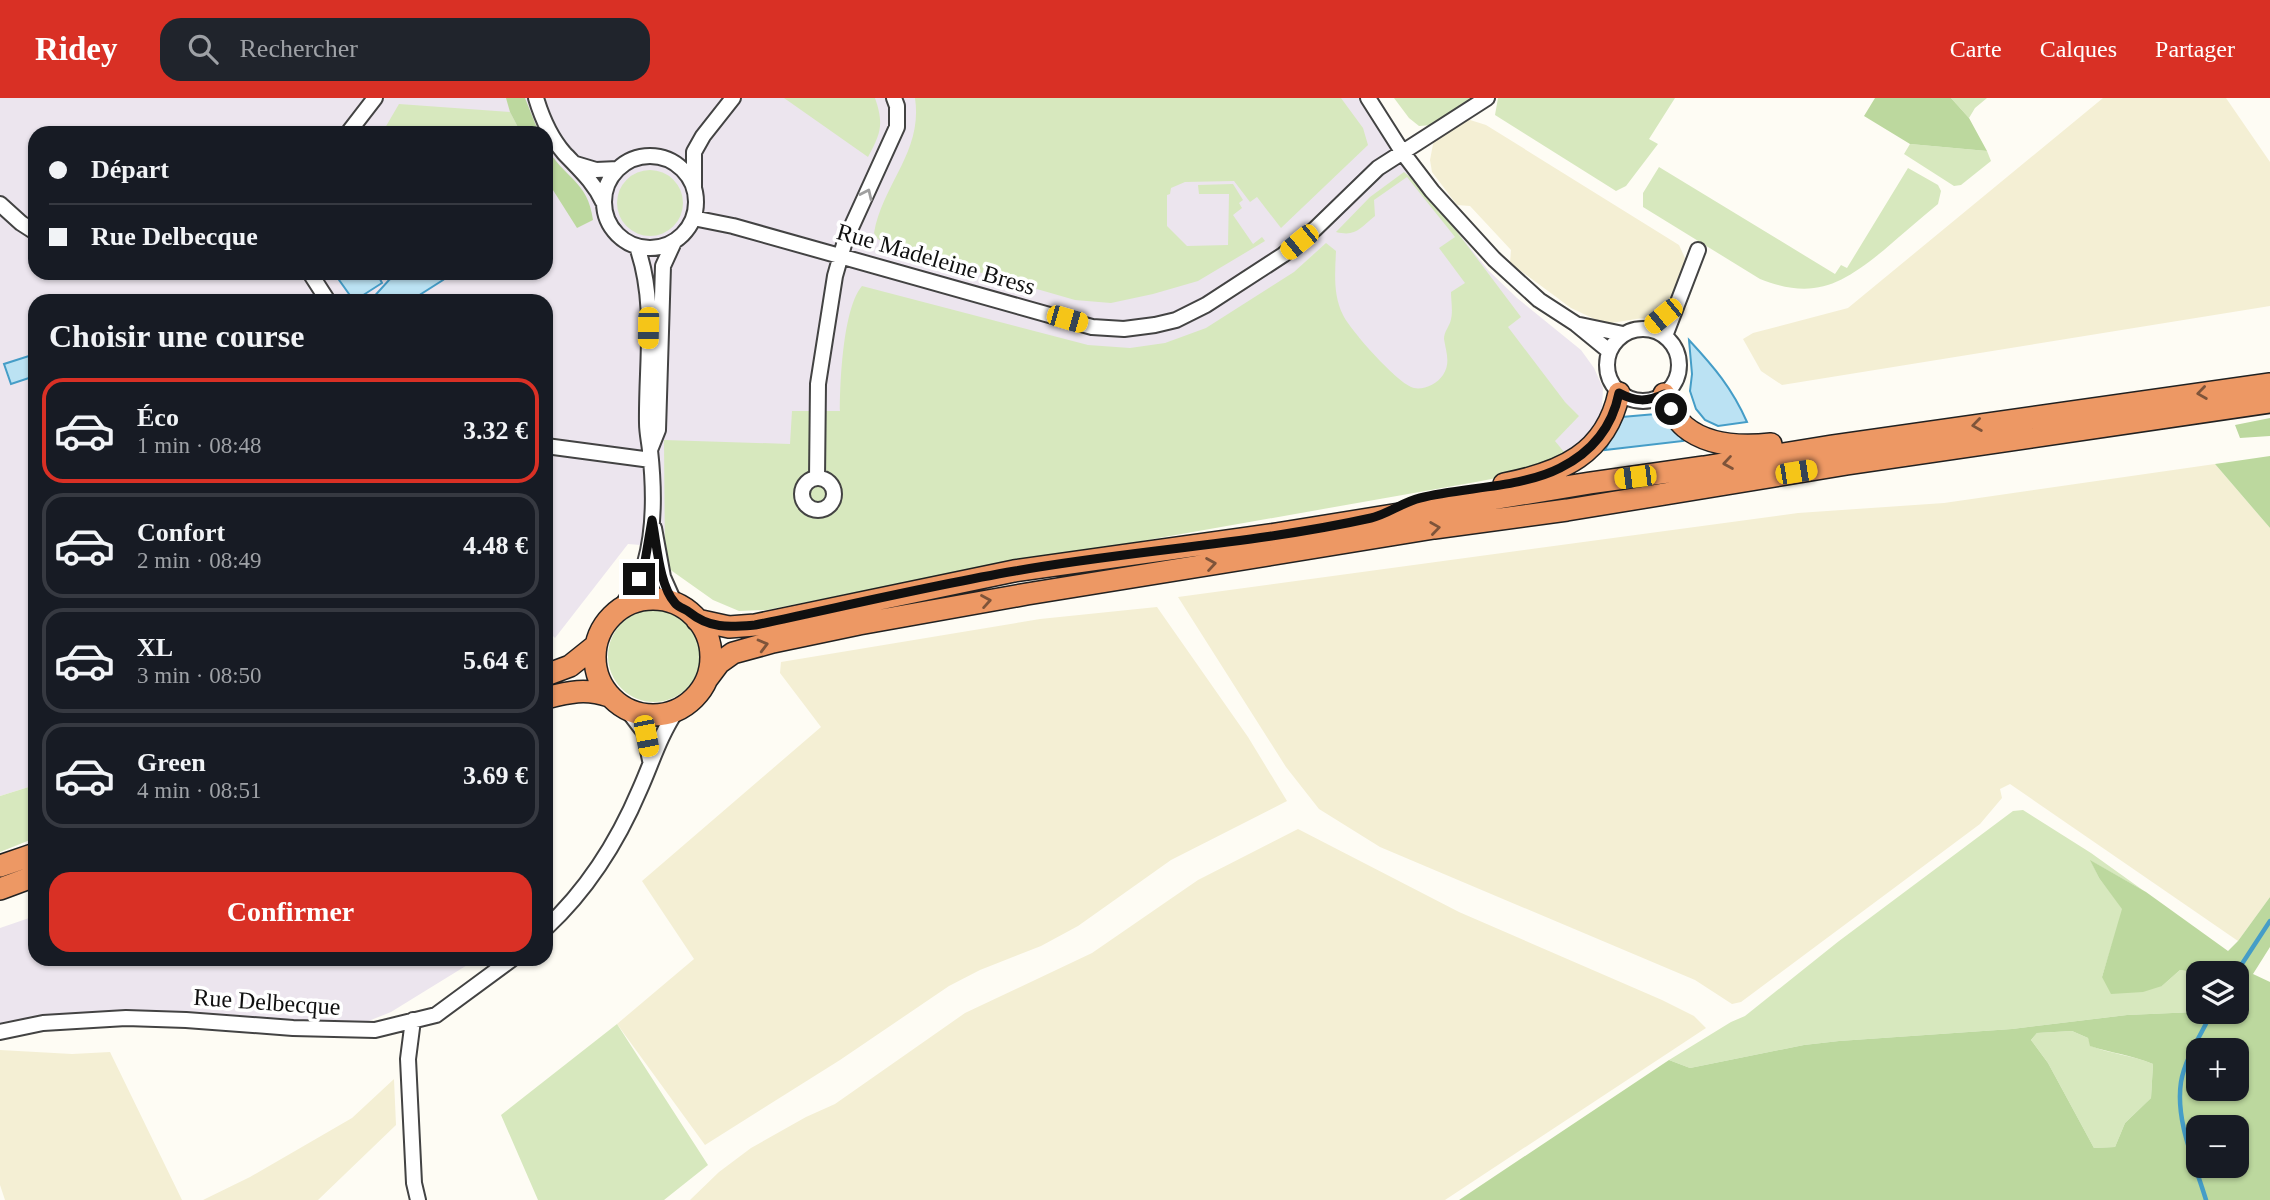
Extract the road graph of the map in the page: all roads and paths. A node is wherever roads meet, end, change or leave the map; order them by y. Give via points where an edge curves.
1 (375, 98) edge
2 (536, 98) edge
3 (733, 98) edge
4 (894, 98) edge
5 (1368, 98) edge
6 (1487, 98) edge
7 (353, 126) edge
8 (547, 126) edge
9 (553, 137) edge
10 (694, 152) junction
11 (1404, 153) junction
12 (663, 159) junction
13 (576, 164) junction
14 (618, 169) junction
15 (694, 189) junction
16 (603, 202) junction
17 (0, 204) edge
18 (693, 218) junction
19 (28, 228) edge
20 (674, 242) junction
21 (638, 247) junction
22 (1698, 250) dead end
23 (839, 256) junction
24 (1675, 307) junction
25 (1577, 324) junction
26 (1648, 329) junction
27 (1623, 334) junction
28 (1665, 336) junction
29 (1609, 351) junction
30 (2270, 384) edge
31 (1619, 393) junction
32 (1664, 394) junction
33 (2270, 402) edge
34 (1874, 440) junction
35 (553, 447) edge
36 (650, 455) junction
37 (817, 478) dead end
38 (1374, 517) junction
39 (652, 520) junction
40 (675, 604) junction
41 (619, 610) junction
42 (697, 620) junction
43 (595, 646) junction
44 (553, 672) edge
45 (707, 679) junction
46 (553, 696) edge
47 (608, 696) junction
48 (677, 710) junction
49 (628, 711) junction
50 (650, 761) junction
51 (28, 856) edge
52 (0, 866) edge
53 (28, 879) edge
54 (0, 889) edge
55 (553, 921) edge
56 (502, 966) edge
57 (412, 1020) junction
58 (0, 1032) edge
59 (418, 1200) edge

1 - 7 street
2 - 8 street
3 - 10 street
23 -> 4 street via 897,127
5 - 11 street
6 - 11 street, Rue Madeleine Bress
9 - 13 street
10 - 12 street
10 - 15 street
11 - 23 street, Rue Madeleine Bress via 1378,168 1283,255 1206,305 1155,325 1092,327
11 - 25 street via 1494,259 1539,300
12 - 14 street via 639,158
12 - 15 street via 685,173
13 - 14 street via 596,170
13 - 16 street
14 - 16 street
15 - 18 street
16 - 21 street via 613,230
17 - 19 street
18 - 20 street
18 - 23 street, Rue Madeleine Bress
20 - 21 street
20 - 36 street via 663,265 658,430
21 - 36 street via 649,303
22 - 24 street
23 - 37 street via 818,384
24 - 26 street
24 - 28 street
25 - 27 street
25 - 29 street
26 - 27 street
26 - 28 street
27 - 29 street
28 - 32 street via 1673,344 1679,365
29 - 31 street via 1607,373
30 -> 34 highway
31 - 32 street via 1642,401
31 - 38 highway via 1615,411 1599,439 1579,458 1556,470 1419,498
32 - 34 highway via 1684,427 1707,439 1747,446 1829,438
45 -> 33 highway via 733,653 773,642 1014,596
34 -> 38 highway
35 - 36 street
36 - 39 street
38 - 42 highway via 1014,571 755,625 729,627
39 - 40 street via 663,577
39 - 41 street via 645,561
40 - 41 highway via 652,599
40 - 42 highway
41 - 43 highway via 608,620
42 - 45 highway via 710,648
43 - 44 highway via 570,666
43 - 47 highway via 598,677
45 - 48 highway via 695,698
46 - 47 highway via 578,690
47 - 49 highway
48 - 49 highway via 661,715
48 - 50 street
49 - 50 street via 644,732
50 - 55 street via 606,857
51 - 52 highway
53 - 54 highway
56 - 57 street, Rue Delbecque via 436,1015
57 - 58 street, Rue Delbecque via 375,1030 346,1030 126,1018 43,1023
57 - 59 street via 408,1059

